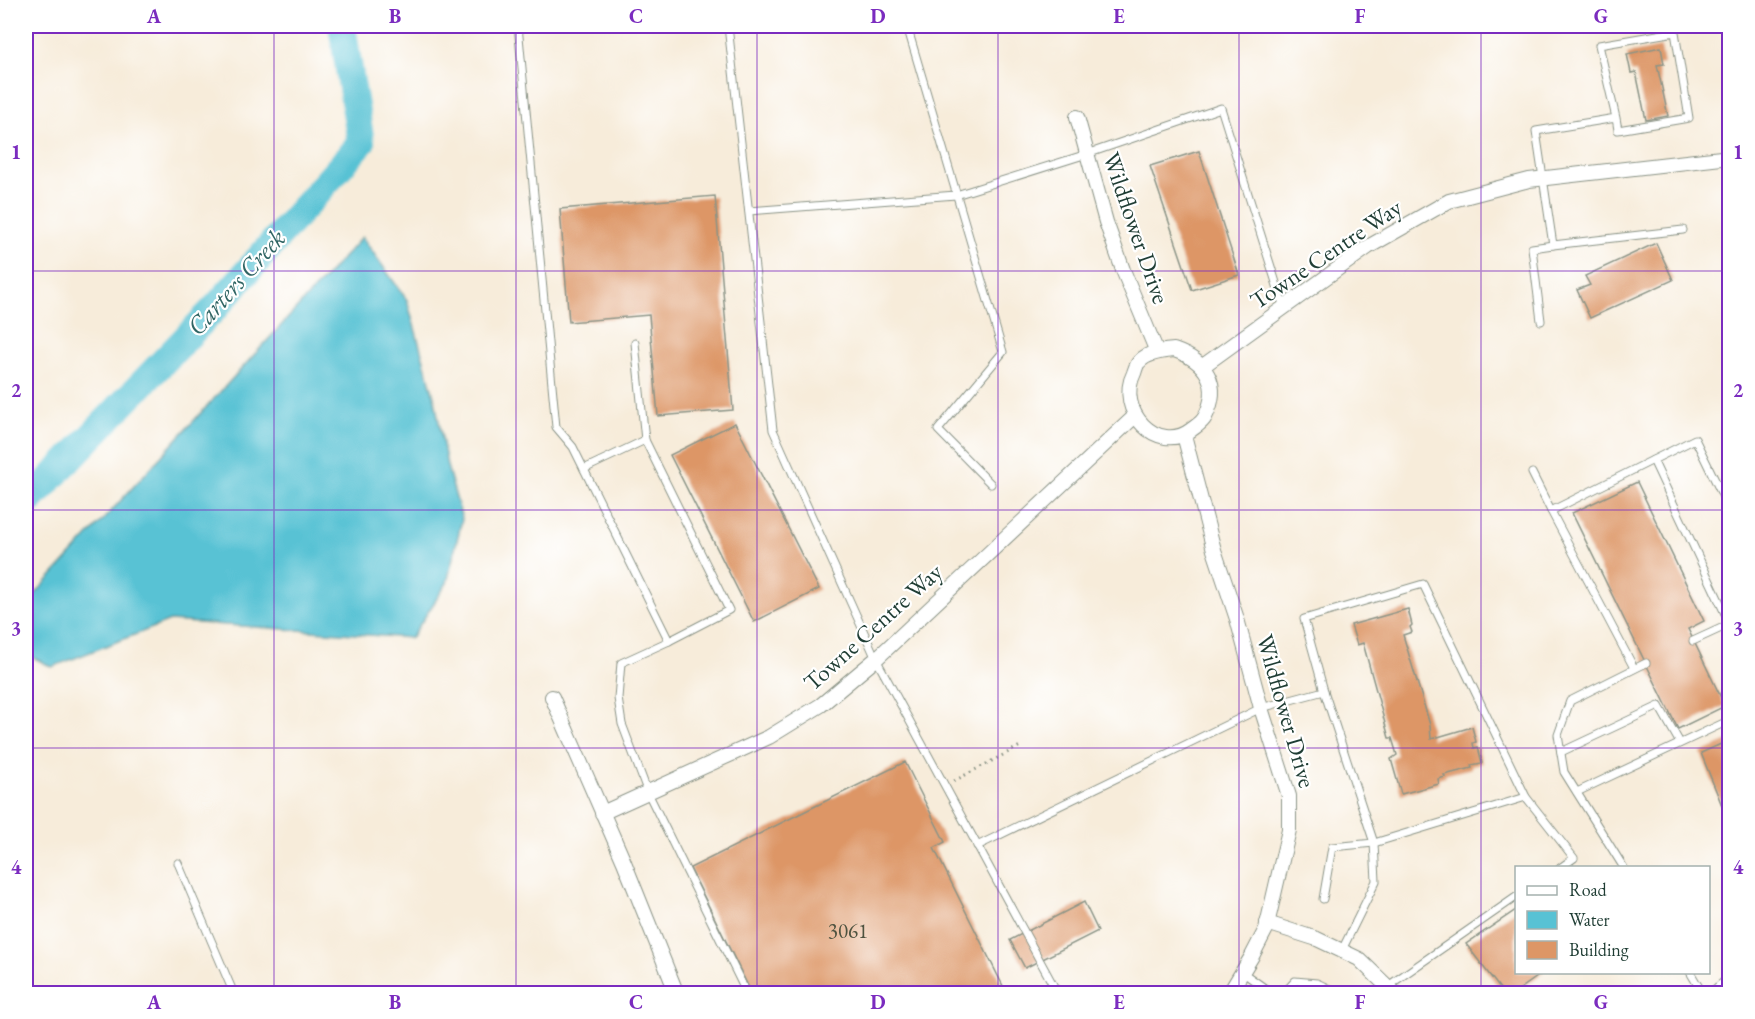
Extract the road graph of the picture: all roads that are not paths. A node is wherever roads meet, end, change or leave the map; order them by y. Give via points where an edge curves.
1 (518, 26) edge
2 (728, 26) edge
3 (907, 26) edge
4 (1077, 117) dead end
5 (1616, 118) junction
6 (1087, 154) junction
7 (1730, 158) edge
8 (1543, 179) junction
9 (956, 195) junction
10 (749, 211) junction
11 (1683, 231) dead end
12 (1553, 245) junction
13 (1284, 308) junction
14 (1541, 321) dead end
15 (635, 343) dead end
16 (1157, 352) junction
17 (1203, 366) junction
18 (1135, 416) junction
19 (1184, 435) junction
20 (645, 440) junction
21 (1653, 460) junction
22 (584, 469) junction
23 (1532, 473) dead end
24 (991, 484) dead end
25 (1551, 511) junction
26 (1730, 511) edge
27 (1730, 624) edge
28 (1694, 640) dead end
29 (669, 641) junction
30 (876, 659) junction
31 (1646, 663) dead end
32 (1634, 668) junction
33 (1324, 691) junction
34 (552, 697) dead end
35 (1261, 708) junction
36 (1730, 720) edge
37 (1680, 743) junction
38 (1561, 752) junction
39 (1577, 792) junction
40 (648, 793) junction
41 (1526, 797) junction
42 (602, 813) junction
43 (1374, 843) junction
44 (977, 846) junction
45 (178, 863) dead end
46 (1562, 866) edge
47 (1623, 866) edge
48 (1515, 898) edge
49 (1323, 899) dead end
50 (1267, 923) junction
51 (1342, 950) junction
52 (1242, 972) junction
53 (1691, 974) edge
54 (1730, 985) edge
55 (1391, 990) edge
56 (234, 993) edge
57 (677, 993) edge
58 (747, 993) edge
59 (1058, 993) edge
60 (1229, 993) edge
61 (1273, 993) edge
62 (1283, 993) edge
63 (1340, 993) edge
64 (1703, 993) edge
65 (1719, 993) edge

1 - 22 lane via 556,427 573,447
2 - 10 lane
3 - 9 lane
4 - 6 street, Wildflower Drive
5 - 5 lane via 1599,45 1675,32 1689,118 1618,130
5 - 8 lane via 1536,131
6 - 9 lane
6 - 13 lane via 1221,108
6 - 16 street, Wildflower Drive via 1106,222
7 - 8 street, Towne Centre Way
8 - 12 lane
8 - 13 street, Towne Centre Way via 1449,201 1368,247
9 - 10 lane
9 - 24 lane via 1002,352 938,429
10 - 30 lane via 773,430
11 - 12 lane
12 - 14 lane via 1532,248
13 - 17 street, Towne Centre Way
15 - 20 lane
16 - 17 street via 1174,350 1190,355
16 - 18 street via 1140,360 1131,378 1128,398
17 - 19 street via 1211,381 1209,408 1203,421
18 - 19 street via 1160,436
18 - 30 street, Towne Centre Way
19 - 35 street, Wildflower Drive
20 - 22 lane
20 - 29 lane via 729,610
21 - 25 lane
21 - 26 lane via 1695,439
21 - 27 lane
22 - 29 lane
23 - 25 lane
25 - 32 lane
27 - 28 lane
29 - 40 lane via 621,663 618,698 622,724
30 - 40 street, Towne Centre Way via 821,705 769,737
30 - 44 lane
31 - 32 lane
32 - 38 lane via 1570,701 1558,735
33 - 35 lane
33 - 41 lane via 1304,619 1423,584
33 - 43 lane
34 - 42 street
35 - 44 lane
35 - 50 street, Wildflower Drive via 1289,796 1289,830
36 - 37 lane
37 - 38 lane via 1659,706
37 - 39 lane
38 - 39 lane via 1564,772
39 - 47 lane
40 - 42 street, Towne Centre Way
40 - 58 lane
41 - 43 lane
41 - 46 lane via 1574,858
42 - 57 street
43 - 49 lane via 1332,847
43 - 51 lane via 1376,881
44 - 59 lane
45 - 56 lane
48 - 55 lane
50 - 51 street
50 - 52 street, Wildflower Drive
51 - 55 street via 1359,959
52 - 60 street, Wildflower Drive
52 - 61 lane
53 - 64 lane
54 - 65 main road
62 - 63 lane via 1295,981 1317,982

